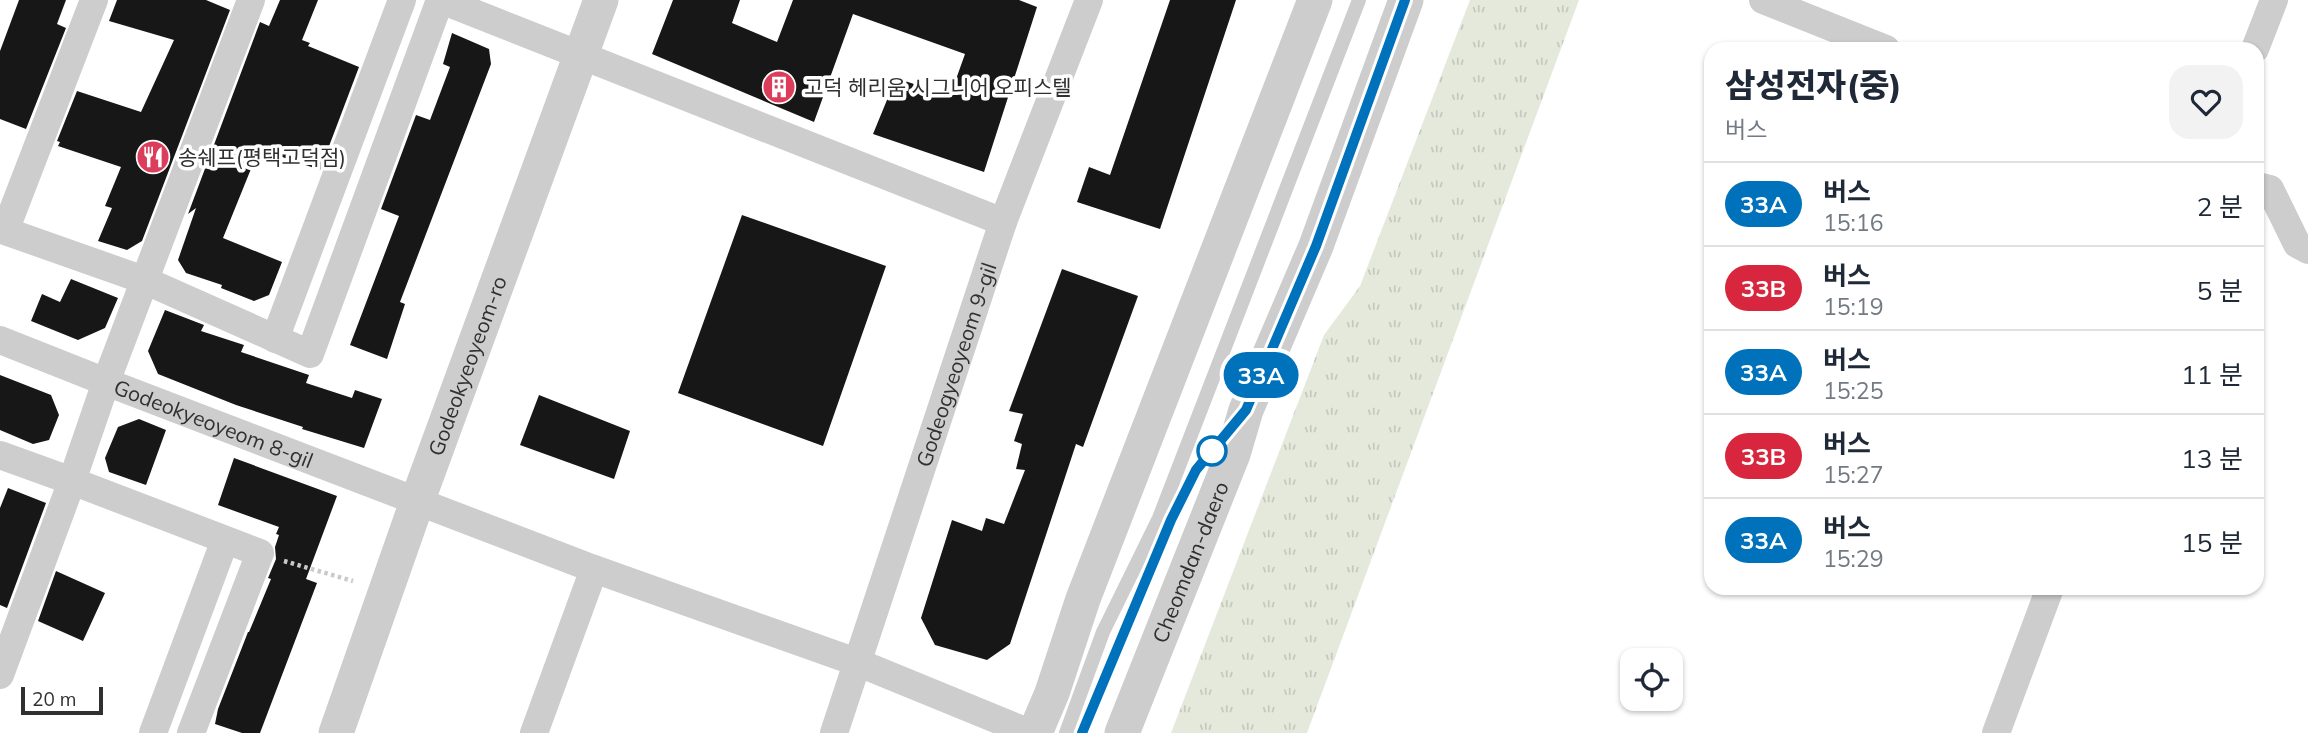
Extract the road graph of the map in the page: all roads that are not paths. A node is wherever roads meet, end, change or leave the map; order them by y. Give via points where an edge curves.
1 (94, 0) edge
2 (251, 0) edge
3 (402, 0) edge
4 (440, 0) edge
5 (601, 0) edge
6 (1089, 0) edge
7 (1315, 0) edge
8 (1359, 0) edge
9 (1406, 0) edge
10 (1763, 0) edge
11 (2274, 0) edge
12 (1868, 42) edge
13 (2258, 42) edge
14 (580, 55) junction
15 (2264, 188) edge
16 (1003, 222) junction
17 (2308, 250) edge
18 (144, 281) junction
19 (0, 340) edge
20 (275, 340) junction
21 (106, 382) junction
22 (1246, 410) junction
23 (0, 455) edge
24 (72, 481) junction
25 (417, 502) junction
26 (225, 540) junction
27 (594, 569) junction
28 (2047, 595) edge
29 (1102, 632) junction
30 (859, 663) junction
31 (0, 675) edge
32 (1052, 693) junction
33 (153, 733) edge
34 (191, 733) edge
35 (336, 733) edge
36 (534, 733) edge
37 (834, 733) edge
38 (1032, 733) edge
39 (1052, 733) edge
40 (1066, 733) edge
41 (1082, 733) edge
42 (1122, 733) edge
43 (1996, 733) edge

1 - 18 street via 5,231
2 - 18 street
3 - 20 street
4 - 14 street
4 - 20 street via 310,354
5 - 14 street, Godeokyeoyeom-ro
6 - 16 street, Godeogyeoyeom 9-gil
7 - 32 street via 1083,599
8 - 29 lane via 1159,518
9 - 22 street, Cheomdan-daero via 1316,246
10 - 12 street
11 - 13 street
14 - 16 street
14 - 25 street, Godeokyeoyeom-ro
15 - 17 street via 2270,189 2297,244
16 - 30 street, Godeogyeoyeom 9-gil
18 - 20 street
18 - 21 street
19 - 21 street
21 - 24 street, Godeokyeoyeom 8-gil
21 - 25 street, Godeokyeoyeom 8-gil
22 - 41 lane via 1196,470
22 - 42 street, Cheomdan-daero via 1233,454
23 - 24 street
24 - 26 street
24 - 31 street, Godeokyeoyeom 8-gil
25 - 27 street
25 - 35 street, Godeokyeoyeom-ro
26 - 33 street
26 - 34 street via 260,553
27 - 30 street
27 - 36 street
28 - 43 street
29 - 32 lane
29 - 40 lane
30 - 37 street, Godeogyeoyeom 9-gil
30 - 38 street
32 - 38 street
32 - 39 lane

